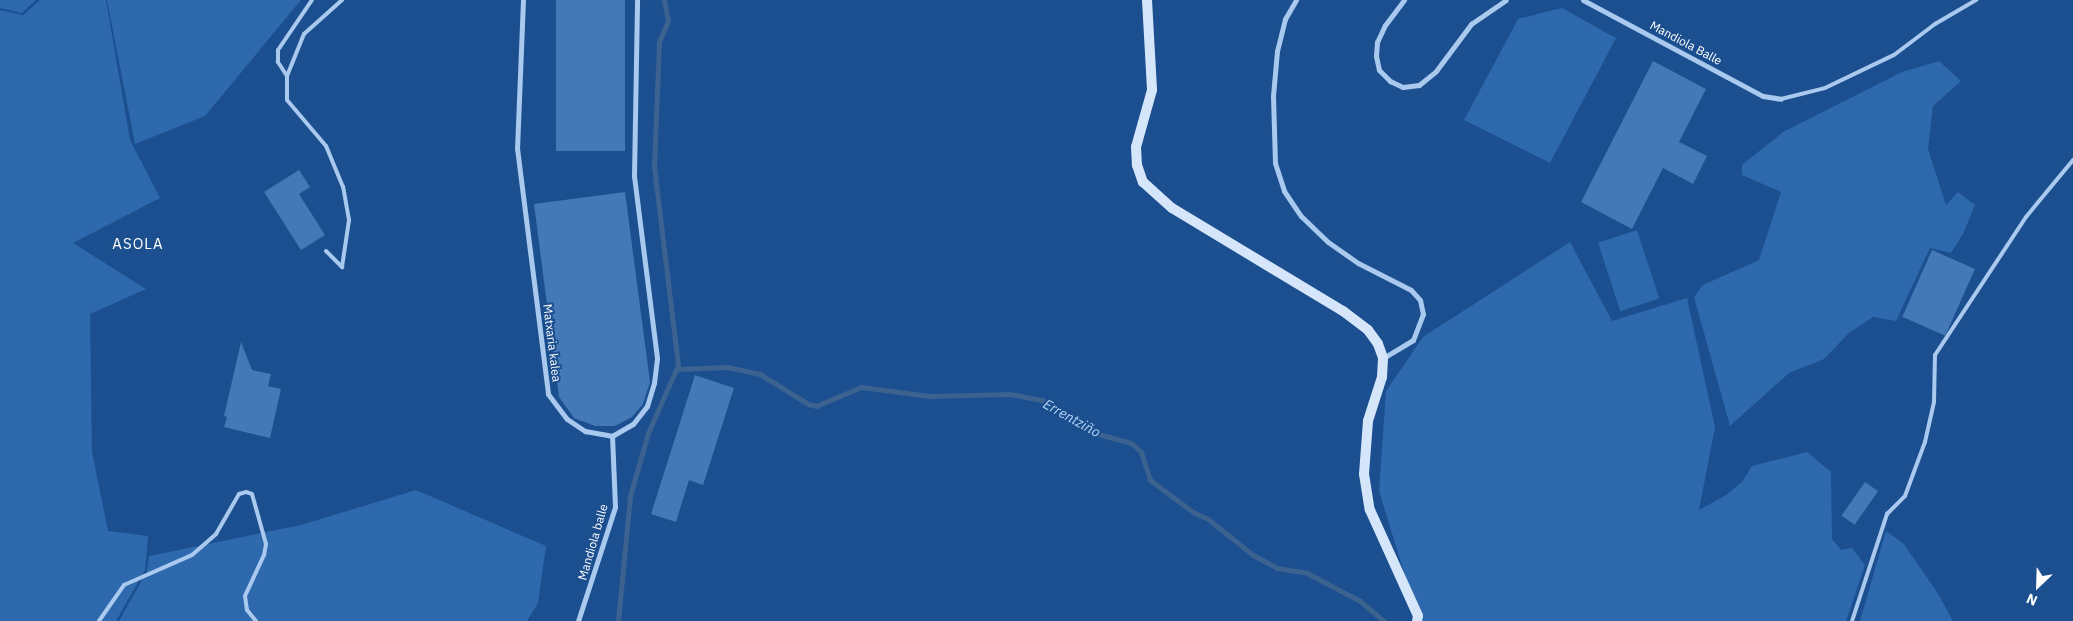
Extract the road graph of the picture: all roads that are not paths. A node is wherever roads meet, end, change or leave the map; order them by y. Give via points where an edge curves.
1 (312, 0) edge
2 (342, 0) edge
3 (523, 0) edge
4 (637, 0) edge
5 (1147, 0) edge
6 (1296, 0) edge
7 (1404, 0) edge
8 (1506, 0) edge
9 (1583, 0) edge
10 (1976, 0) edge
11 (287, 76) junction
12 (1781, 99) joint
13 (2073, 160) edge
14 (326, 251) dead end
15 (1383, 358) junction
16 (612, 436) junction
17 (99, 621) edge
18 (256, 621) edge
19 (578, 621) edge
20 (1417, 621) edge
21 (1852, 621) edge

1 - 11 lane via 278,50 278,62
2 - 11 lane via 304,34
3 - 16 street, Matxaria kalea via 517,148 548,394 567,419 585,431
4 - 16 street via 634,176 656,358 654,384 647,406 633,424
5 - 15 street via 1152,90 1136,147 1137,165 1143,182 1172,208 1368,330
6 - 15 street via 1285,19 1277,51 1272,96 1275,163 1284,191 1308,223 1351,258 1410,290 1420,300 1422,320 1413,340
7 - 8 street via 1385,25 1377,42 1376,56 1379,70 1390,82 1402,87 1419,85 1436,71 1471,24
9 - 12 street, Mandiola Balle via 1763,96
10 - 12 lane via 1935,24 1894,55 1825,88
11 - 14 lane via 288,100 326,146 343,187 349,220 342,267
13 - 21 lane via 2026,217 1935,355 1934,402 1925,442 1905,496 1887,514
15 - 20 street via 1382,377 1368,421 1364,474 1370,510 1418,616
16 - 19 street, Mandiola balle via 615,507
17 - 18 lane via 124,585 192,555 216,534 239,494 246,492 252,494 266,544 245,596 247,610

